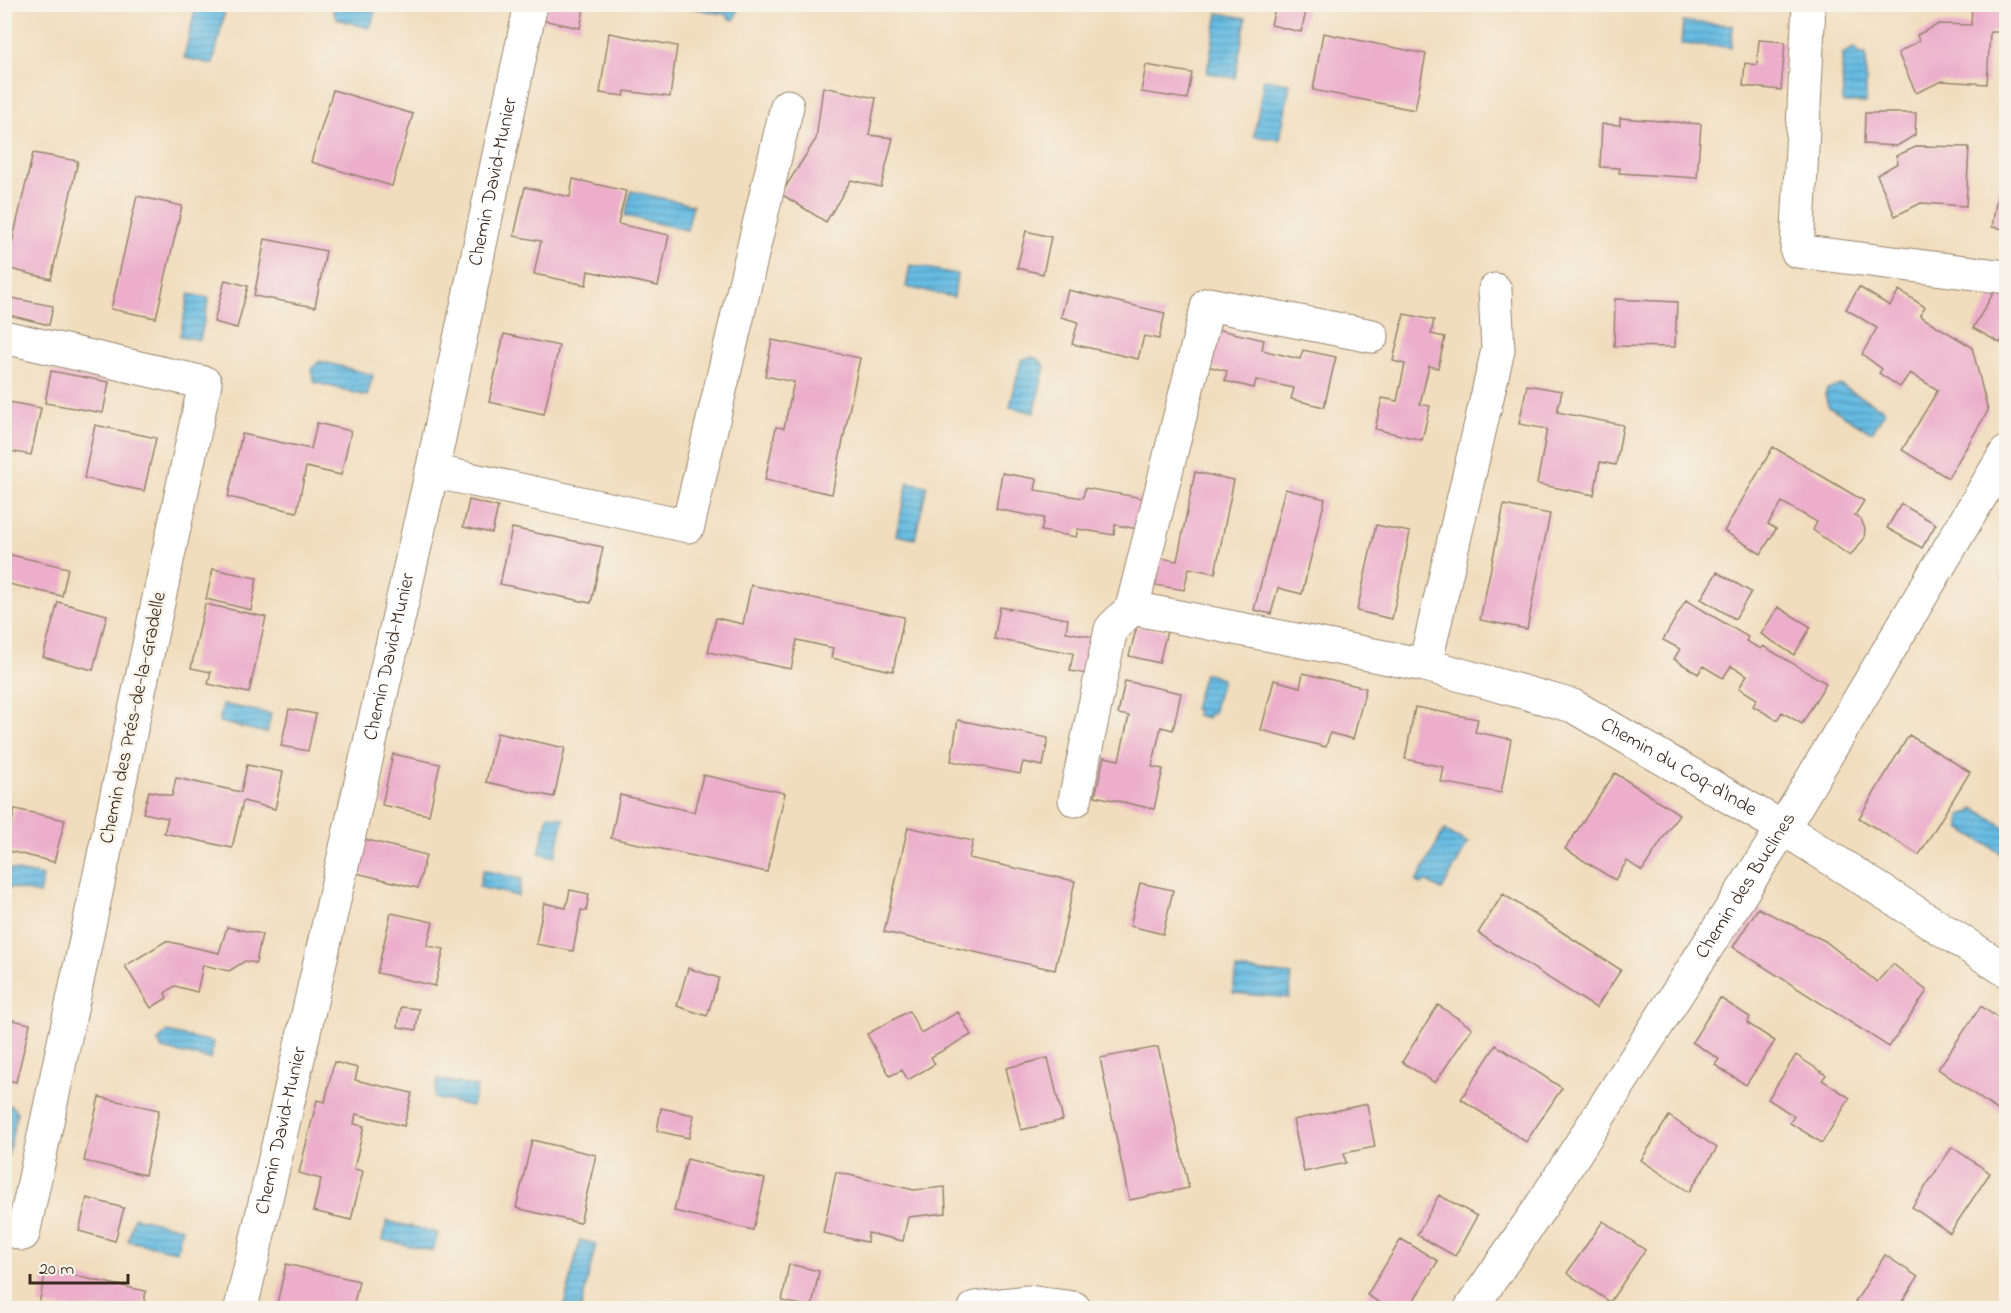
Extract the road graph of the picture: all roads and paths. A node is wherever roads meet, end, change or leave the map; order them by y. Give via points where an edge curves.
1 (531, 4) edge
2 (1809, 4) edge
3 (787, 106) dead end
4 (2007, 277) edge
5 (1495, 290) dead end
6 (1372, 336) dead end
7 (4, 337) edge
8 (2007, 453) edge
9 (432, 471) junction
10 (1132, 608) junction
11 (1425, 665) junction
12 (1076, 800) dead end
13 (1783, 828) junction
14 (2007, 970) edge
15 (4, 1227) edge
16 (241, 1308) edge
17 (975, 1308) edge
18 (1074, 1308) edge
19 (1471, 1308) edge

1 - 9 street, Chemin David-Munier
2 - 4 street via 1797,251
3 - 9 street via 688,526
5 - 11 street via 1498,350
6 - 10 street via 1208,304
7 - 15 street, Chemin des Prés-de-la-Gradelle via 205,383 23,1234
8 - 13 street, Chemin des Buclines
9 - 16 street, Chemin David-Munier
10 - 11 street, Chemin du Coq-d'Inde
10 - 12 street via 1111,629
11 - 13 street, Chemin du Coq-d'Inde via 1574,706
13 - 14 street, Chemin du Coq-d'Inde
13 - 19 street, Chemin des Buclines via 1488,1288
17 - 18 street via 1028,1302

